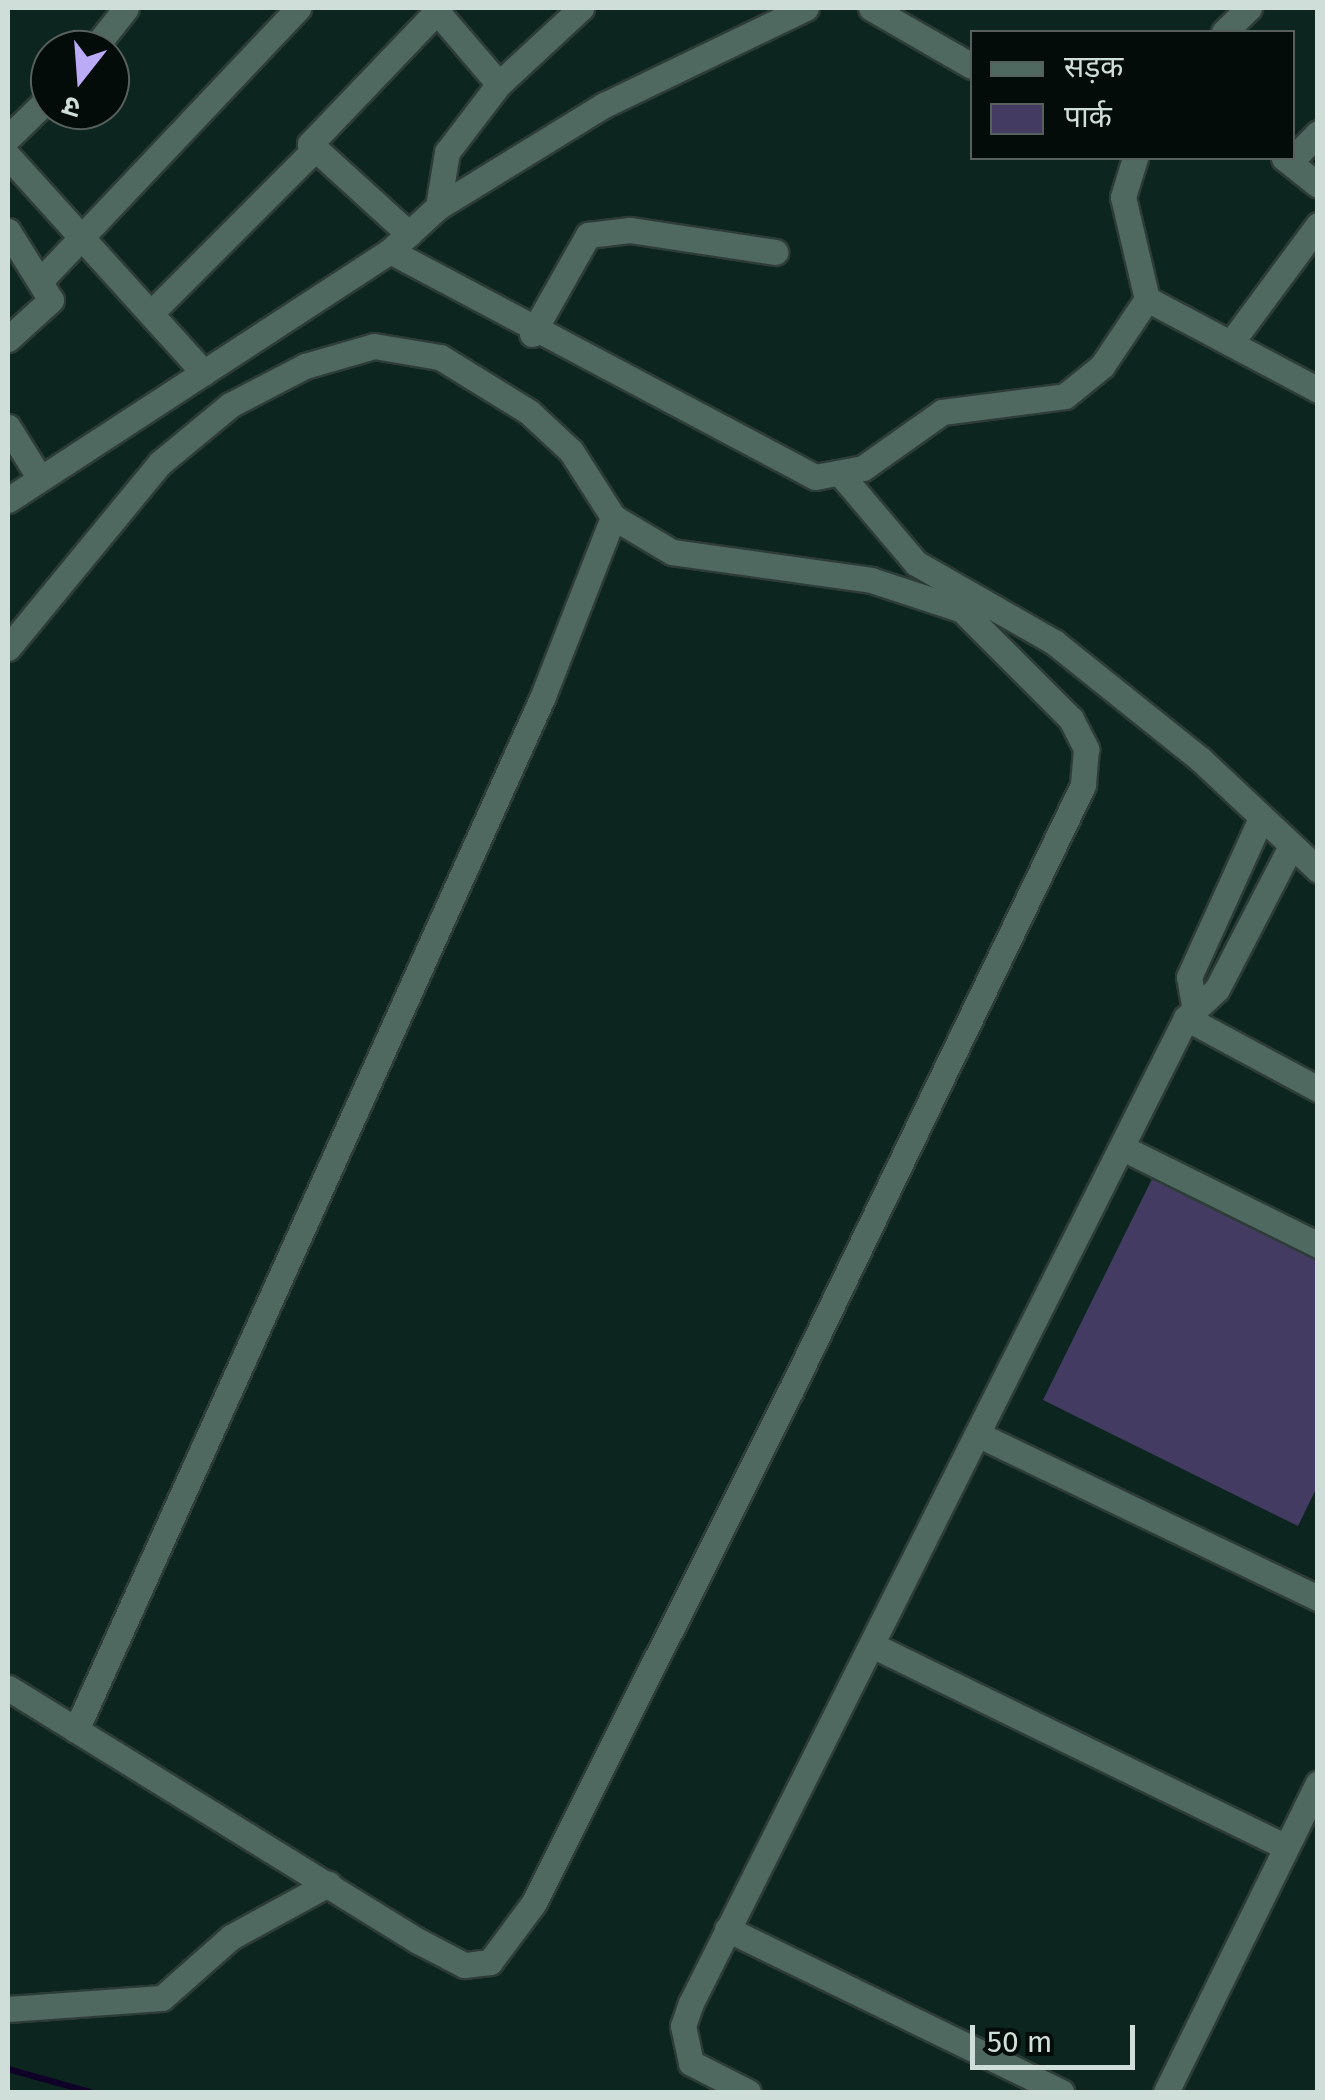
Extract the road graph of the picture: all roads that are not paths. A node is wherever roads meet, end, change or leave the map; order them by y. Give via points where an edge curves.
1 (126, 8) edge
2 (298, 8) edge
3 (581, 8) edge
4 (806, 8) edge
5 (871, 8) edge
6 (1249, 8) edge
7 (437, 9) edge
8 (108, 30) edge
9 (1226, 30) edge
10 (970, 65) edge
11 (499, 84) junction
12 (30, 117) edge
13 (1318, 132) edge
14 (8, 138) edge
15 (312, 152) junction
16 (1295, 153) edge
17 (8, 156) edge
18 (1287, 160) edge
19 (1126, 161) edge
20 (1318, 184) edge
21 (438, 207) junction
22 (1318, 225) edge
23 (8, 231) edge
24 (86, 232) junction
25 (400, 243) junction
26 (775, 252) dead end
27 (42, 279) junction
28 (1147, 299) junction
29 (152, 312) junction
30 (532, 334) junction
31 (8, 339) edge
32 (1233, 340) junction
33 (204, 373) junction
34 (1318, 390) edge
35 (8, 427) edge
36 (39, 477) junction
37 (843, 477) junction
38 (8, 500) edge
39 (614, 517) junction
40 (8, 648) edge
41 (1261, 818) junction
42 (1291, 846) junction
43 (1318, 870) edge
44 (1190, 1012) junction
45 (1318, 1089) edge
46 (1123, 1148) junction
47 (1318, 1246) edge
48 (979, 1435) junction
49 (1318, 1598) edge
50 (874, 1646) junction
51 (8, 1688) edge
52 (76, 1730) junction
53 (1318, 1783) edge
54 (1286, 1848) junction
55 (328, 1884) junction
56 (727, 1929) junction
57 (8, 2010) edge
58 (748, 2092) edge
59 (1061, 2092) edge
60 (1166, 2092) edge

1 - 8 street
2 - 24 street
3 - 11 street
4 - 21 street via 604,105
5 - 10 street
6 - 9 street
7 - 11 street
7 - 15 street via 318,126
11 - 21 street via 438,171
12 - 14 street
13 - 16 street
15 - 25 street
15 - 29 street
17 - 24 street
18 - 20 street
19 - 28 street via 1122,197
21 - 25 street
22 - 32 street
23 - 27 street
24 - 27 street
24 - 29 street
25 - 30 street
25 - 33 street
26 - 30 street via 630,230 588,235
27 - 31 street via 51,300
28 - 32 street
28 - 37 street via 1102,366 1064,396 942,412
29 - 33 street
30 - 37 street via 814,477
32 - 34 street
33 - 36 street
35 - 36 street
36 - 38 street
37 - 41 street via 916,562 1054,642
39 - 40 street via 571,451 529,412 440,357 374,346 305,366 230,406 160,463
39 - 52 street via 543,696
39 - 55 street via 672,552 871,580 962,610 1071,719 1086,749 1083,786 513,1941 490,1962 464,1965
41 - 42 street
41 - 44 street via 1189,978
42 - 43 street
42 - 44 street via 1217,989
44 - 45 street
44 - 46 street
46 - 47 street
46 - 48 street
48 - 49 street
48 - 50 street
50 - 54 street
50 - 56 street
51 - 52 street
52 - 55 street
53 - 54 street
54 - 60 street
55 - 57 street via 231,1937 162,1998
56 - 58 street via 690,2004 684,2044 692,2062
56 - 59 street

